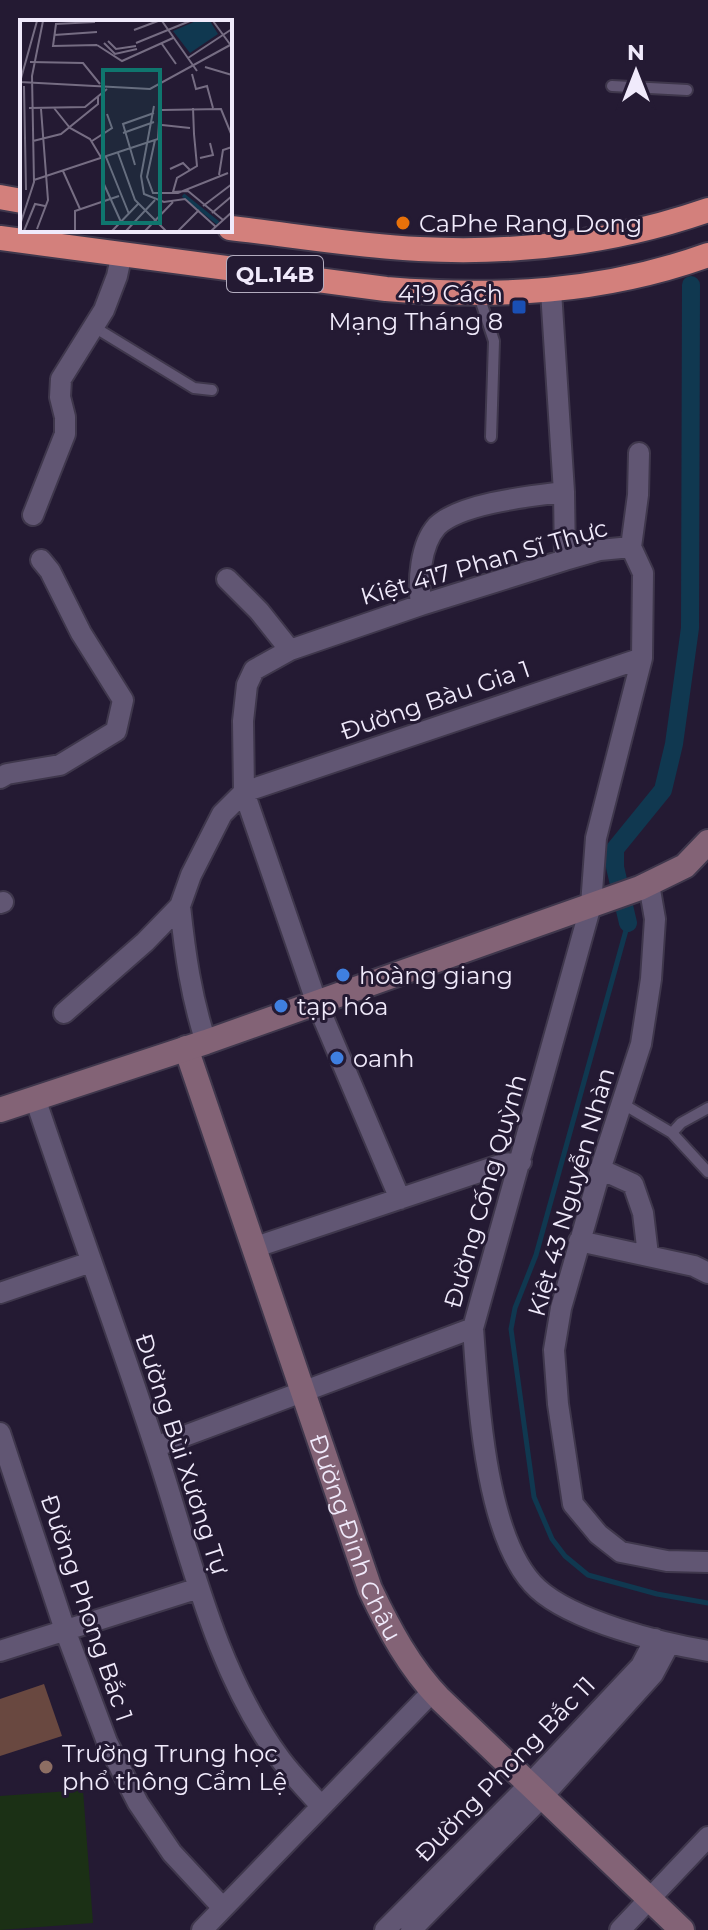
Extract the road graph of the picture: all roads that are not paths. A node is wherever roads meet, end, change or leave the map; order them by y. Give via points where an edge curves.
1 (612, 86) dead end
2 (687, 90) dead end
3 (0, 197) edge
4 (20, 201) edge
5 (708, 210) edge
6 (232, 228) edge
7 (0, 238) edge
8 (48, 243) junction
9 (0, 247) edge
10 (122, 253) junction
11 (708, 255) edge
12 (551, 291) junction
13 (478, 293) junction
14 (94, 327) junction
15 (212, 390) dead end
16 (491, 437) dead end
17 (639, 453) dead end
18 (564, 492) junction
19 (33, 515) dead end
20 (631, 547) junction
21 (41, 560) dead end
22 (565, 560) junction
23 (227, 579) dead end
24 (421, 605) junction
25 (290, 650) junction
26 (642, 658) junction
27 (0, 778) edge
28 (244, 792) junction
29 (708, 842) edge
30 (645, 886) junction
31 (598, 903) junction
32 (180, 906) junction
33 (316, 1001) junction
34 (64, 1013) dead end
35 (196, 1045) junction
36 (35, 1098) junction
37 (623, 1104) junction
38 (708, 1108) edge
39 (0, 1110) edge
40 (672, 1133) junction
41 (521, 1162) junction
42 (600, 1169) junction
43 (708, 1172) edge
44 (400, 1199) junction
45 (579, 1241) junction
46 (253, 1248) junction
47 (648, 1255) junction
48 (91, 1262) junction
49 (708, 1273) edge
50 (0, 1293) edge
51 (473, 1328) junction
52 (302, 1390) junction
53 (0, 1433) edge
54 (155, 1447) junction
55 (708, 1562) edge
56 (199, 1588) junction
57 (65, 1630) junction
58 (662, 1642) junction
59 (0, 1651) edge
60 (708, 1651) edge
61 (433, 1691) junction
62 (537, 1790) junction
63 (321, 1806) junction
64 (708, 1837) edge
65 (650, 1899) junction
66 (223, 1908) junction
67 (202, 1930) edge
68 (385, 1930) edge
69 (411, 1930) edge
70 (620, 1930) edge
71 (682, 1930) edge

1 - 2 lane
3 - 4 highway
5 - 6 highway, QL.14B via 591,240 476,250 417,249
7 - 8 highway, QL.14B
8 - 9 highway
8 - 10 highway, QL.14B
10 - 13 highway, QL.14B via 386,289
10 - 14 street via 111,295
11 - 12 highway, QL.14B via 642,276
12 - 13 highway, QL.14B
12 - 18 street
13 - 16 lane via 494,341
14 - 15 lane via 194,388
14 - 19 street via 61,379 65,434
17 - 20 street
18 - 22 street
18 - 24 street via 491,503 438,525 423,560
20 - 22 street, Kiệt 417 Phan Sĩ Thực
20 - 26 street, Kiệt 417 Phan Sĩ Thực via 643,573
21 - 27 street via 123,700 116,731 60,765
22 - 24 street, Kiệt 417 Phan Sĩ Thực
23 - 25 street
24 - 25 street, Kiệt 417 Phan Sĩ Thực
25 - 28 street, Kiệt 417 Phan Sĩ Thực via 254,670 247,685
26 - 28 street, Đường Bàu Gia 1
26 - 31 street, Kiệt 417 Phan Sĩ Thực via 596,838
28 - 32 street via 222,814
28 - 33 street, Kiệt 417 Phan Sĩ Thực
29 - 30 street via 685,866
30 - 31 street
30 - 37 street, Kiệt 43 Nguyễn Nhàn via 655,919 651,979 641,1044
31 - 33 street
31 - 41 street, Đường Cống Quỳnh
32 - 34 street
32 - 35 street
33 - 35 street
33 - 44 street, Kiệt 417 Phan Sĩ Thực
35 - 36 street
35 - 46 street, Đường Đinh Châu
36 - 39 street
36 - 48 street, Đường Bùi Xương Tự
37 - 40 lane
37 - 42 street, Kiệt 43 Nguyễn Nhàn
38 - 40 lane
40 - 43 lane
41 - 44 street
41 - 51 street, Đường Cống Quỳnh
42 - 45 street, Kiệt 43 Nguyễn Nhàn
42 - 47 street via 633,1184
44 - 46 street
45 - 47 street
45 - 55 street, Kiệt 43 Nguyễn Nhàn via 554,1350 573,1504 621,1552
46 - 52 street, Đường Đinh Châu
47 - 49 street
48 - 50 street
48 - 54 street, Đường Bùi Xương Tự
51 - 52 street
51 - 58 street, Đường Cống Quỳnh via 491,1486 516,1562 564,1609
52 - 54 street
52 - 61 street, Đường Đinh Châu via 370,1589 393,1638
53 - 57 street, Đường Phong Bắc 1
54 - 56 street, Đường Bùi Xương Tự
56 - 57 street
56 - 63 street, Đường Bùi Xương Tự via 253,1714 281,1760
57 - 59 street
57 - 66 street, Đường Phong Bắc 1 via 107,1742 138,1803 172,1853
58 - 60 street, Đường Cống Quỳnh
58 - 62 street, Đường Phong Bắc 11
61 - 62 street, Đường Đinh Châu
61 - 63 street
62 - 65 street, Đường Đinh Châu
62 - 68 street, Đường Phong Bắc 11
62 - 69 street, Đường Phong Bắc 11
63 - 66 street
64 - 65 street
65 - 70 street
65 - 71 street, Đường Đinh Châu
66 - 67 street

